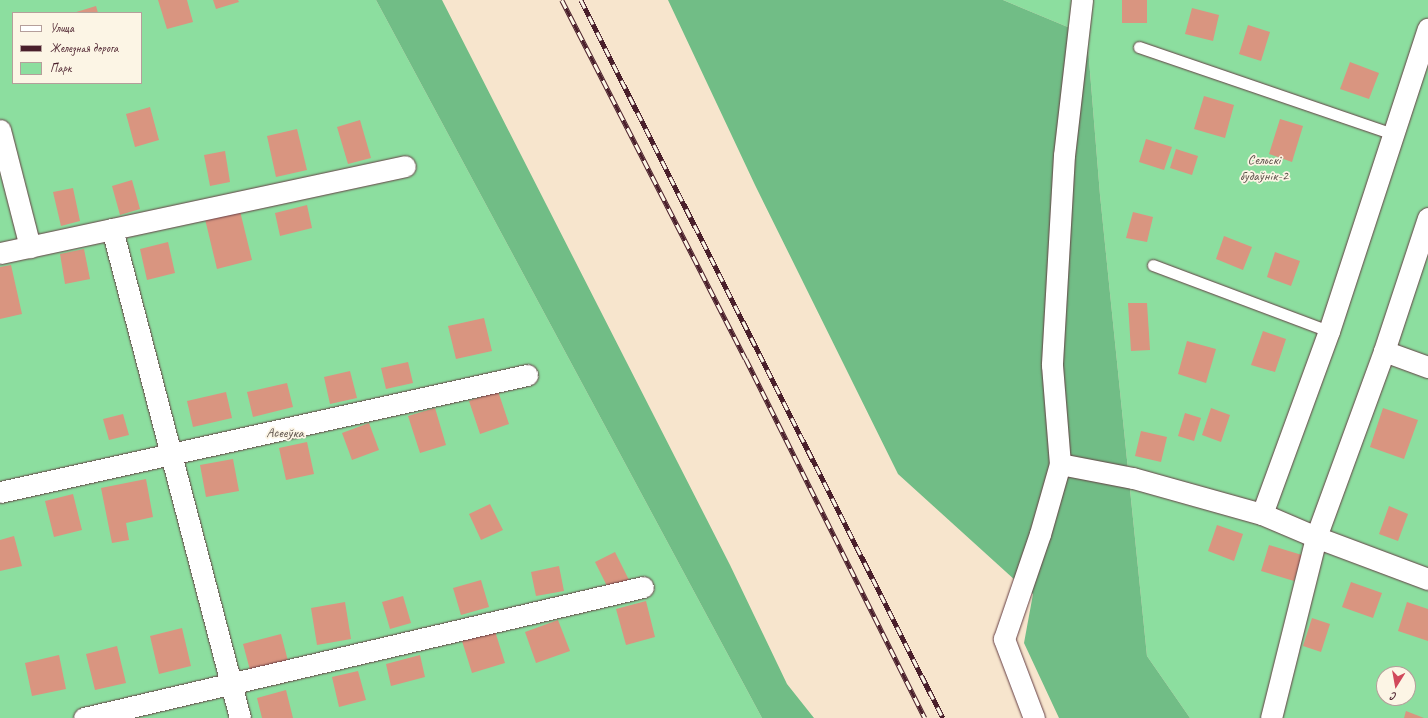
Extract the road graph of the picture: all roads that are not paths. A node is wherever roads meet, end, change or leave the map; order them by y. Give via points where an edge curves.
1 (1082, 0) edge
2 (1428, 29) edge
3 (1139, 47) dead end
4 (0, 130) edge
5 (1393, 134) junction
6 (405, 166) dead end
7 (1428, 218) edge
8 (112, 229) junction
9 (30, 247) junction
10 (0, 253) edge
11 (1153, 266) dead end
12 (1329, 331) junction
13 (1384, 351) junction
14 (1428, 367) edge
15 (528, 375) dead end
16 (171, 454) junction
17 (1060, 464) junction
18 (0, 492) edge
19 (1262, 514) junction
20 (1316, 537) junction
21 (1428, 579) edge
22 (643, 587) dead end
23 (231, 684) junction
24 (84, 718) edge
25 (240, 718) edge
26 (1034, 718) edge
27 (1272, 718) edge

1 - 17 street via 1064,155 1052,365
2 - 5 street
3 - 5 lane
4 - 9 street
5 - 12 street
6 - 8 street
7 - 13 street
8 - 9 street
8 - 16 street
9 - 10 street
11 - 12 lane
12 - 19 street
13 - 14 street
13 - 20 street
15 - 16 street
16 - 18 street
16 - 23 street
17 - 19 street via 1133,478
17 - 26 street via 1040,534 1004,639
19 - 20 street
20 - 21 street
20 - 27 street
22 - 23 street
23 - 24 street
23 - 25 street

